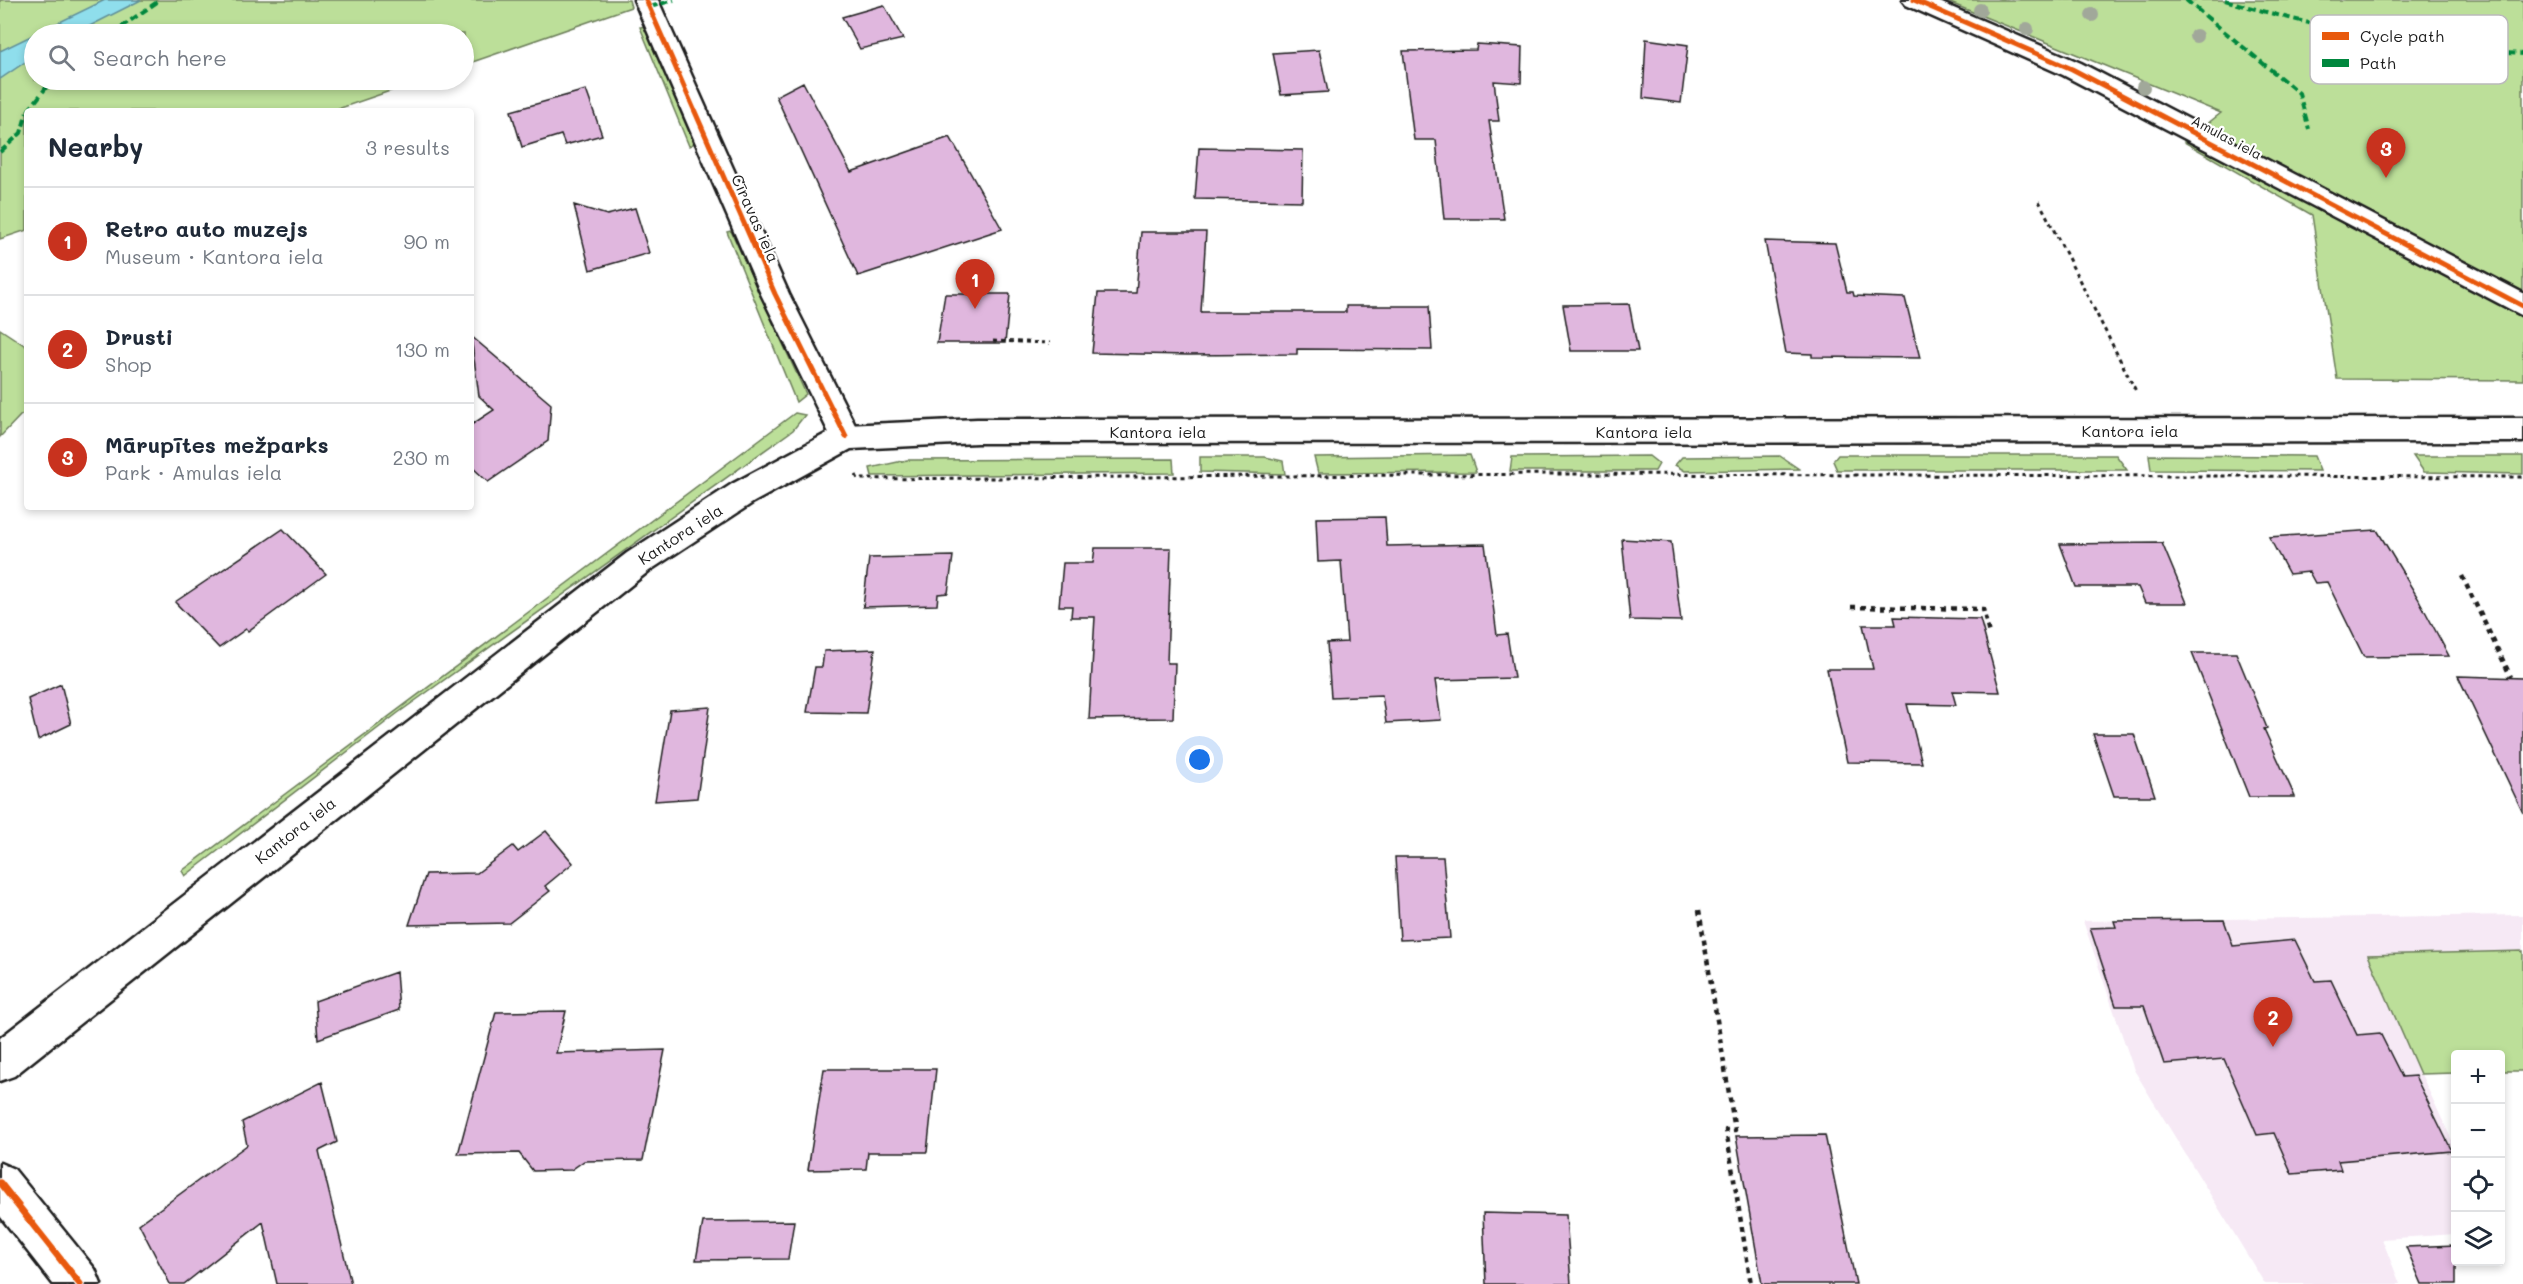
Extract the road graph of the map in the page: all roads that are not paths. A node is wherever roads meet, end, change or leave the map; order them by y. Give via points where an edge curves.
1 (1914, 0) edge
2 (657, 2) edge
3 (2523, 306) edge
4 (2523, 430) edge
5 (846, 437) junction
6 (0, 1062) edge
7 (0, 1183) edge
8 (80, 1284) edge

1 - 3 main road, Amulas iela via 2073,69
2 - 5 main road, Cīravas iela via 775,294
4 - 5 main road, Kantora iela via 977,431
5 - 6 main road, Kantora iela via 742,493 638,562
7 - 8 main road

